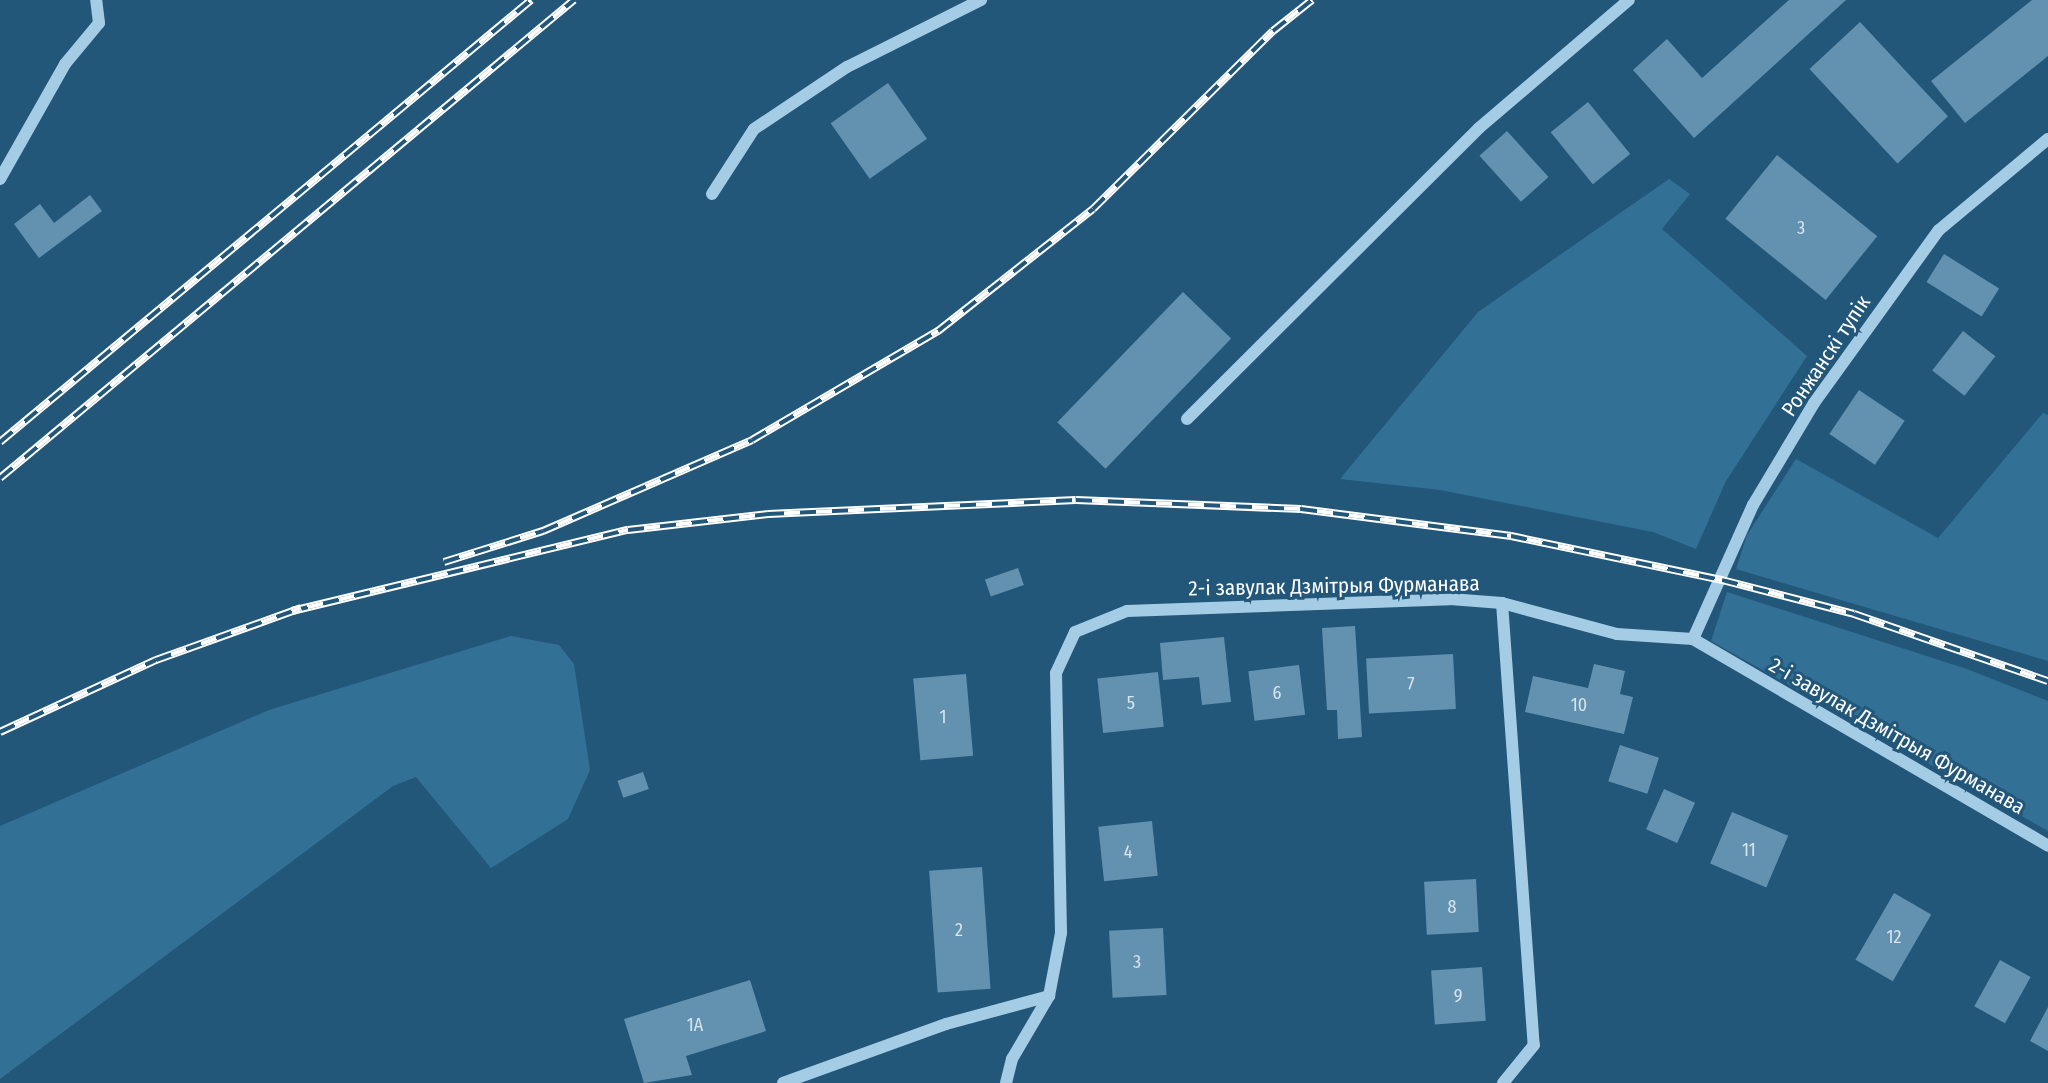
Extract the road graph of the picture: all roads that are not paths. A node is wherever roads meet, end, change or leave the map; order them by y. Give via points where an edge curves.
1 (96, 0) edge
2 (981, 0) edge
3 (1629, 0) edge
4 (2048, 139) edge
5 (0, 179) edge
6 (712, 194) dead end
7 (1187, 419) dead end
8 (1502, 603) junction
9 (1693, 639) junction
10 (2048, 846) edge
11 (1049, 996) junction
12 (783, 1083) edge
13 (1006, 1083) edge
14 (1503, 1083) edge

1 - 5 street via 99,23 65,64
2 - 6 street via 847,67 754,129
3 - 7 street via 1479,128
4 - 9 street, Ронжанскі тупік via 1939,230 1814,403 1753,505
8 - 9 street, 2-і завулак Дзмітрыя Фурманава via 1617,634
8 - 11 street, 2-і завулак Дзмітрыя Фурманава via 1450,599 1127,611 1075,632 1056,673 1061,933
8 - 14 street via 1534,1045
9 - 10 street, 2-і завулак Дзмітрыя Фурманава
11 - 12 street via 946,1024
11 - 13 street, 2-і завулак Дзмітрыя Фурманава via 1012,1059

